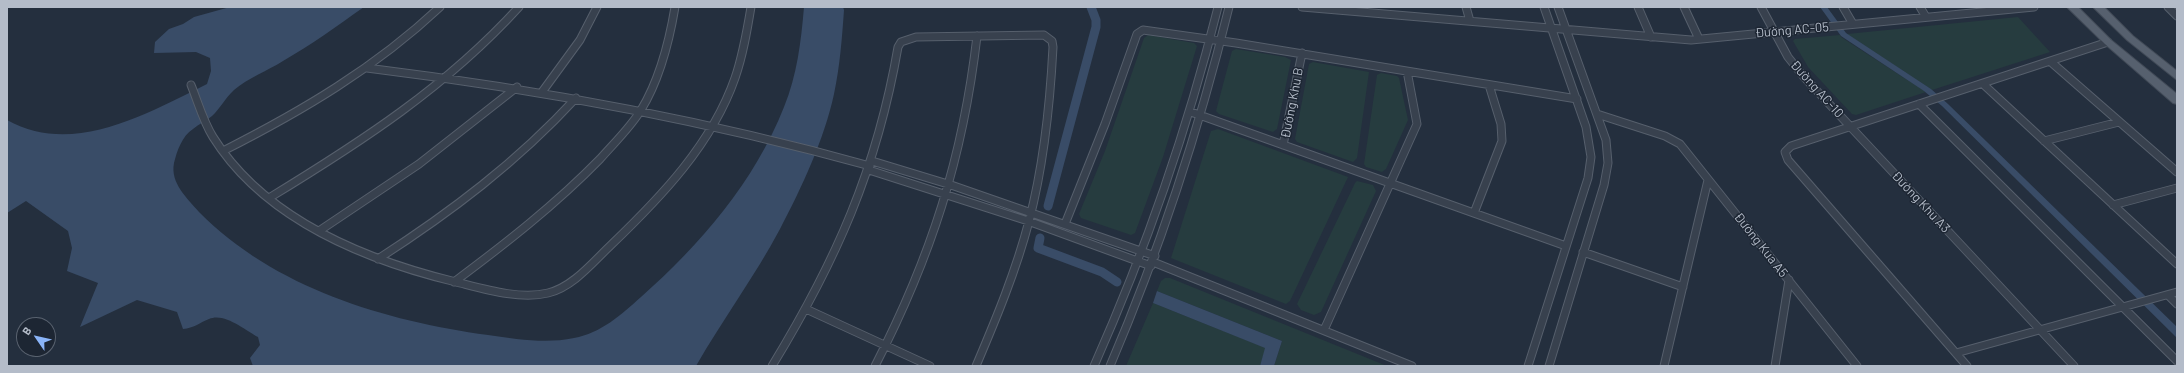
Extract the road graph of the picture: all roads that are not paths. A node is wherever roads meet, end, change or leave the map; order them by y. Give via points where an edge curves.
1 (440, 7) edge
2 (519, 7) edge
3 (597, 7) edge
4 (675, 7) edge
5 (751, 7) edge
6 (1218, 7) edge
7 (1229, 7) edge
8 (1302, 7) edge
9 (1308, 7) edge
10 (1391, 7) edge
11 (1466, 7) edge
12 (1544, 7) edge
13 (1558, 7) edge
14 (1638, 7) edge
15 (1684, 7) edge
16 (1761, 7) edge
17 (1843, 7) edge
18 (1920, 7) edge
19 (2034, 7) edge
20 (2072, 7) edge
21 (2098, 7) edge
22 (2168, 7) edge
23 (1998, 9) edge
24 (1393, 14) junction
25 (2177, 16) edge
26 (1926, 17) junction
27 (1470, 21) junction
28 (1853, 24) junction
29 (1551, 27) junction
30 (1567, 31) junction
31 (1774, 31) junction
32 (977, 36) junction
33 (1651, 37) junction
34 (1699, 39) junction
35 (1210, 40) junction
36 (1221, 41) junction
37 (2108, 42) junction
38 (1302, 53) junction
39 (2051, 62) junction
40 (367, 68) junction
41 (1407, 71) junction
42 (2177, 76) edge
43 (446, 77) junction
44 (1983, 84) junction
45 (191, 85) dead end
46 (1489, 85) junction
47 (517, 87) junction
48 (542, 92) junction
49 (576, 98) junction
50 (1577, 99) junction
51 (2177, 100) edge
52 (1919, 104) junction
53 (641, 110) junction
54 (1191, 112) junction
55 (1597, 114) junction
56 (1202, 116) junction
57 (2119, 122) junction
58 (714, 126) junction
59 (1851, 127) junction
60 (2044, 141) junction
61 (1283, 145) junction
62 (223, 151) junction
63 (870, 166) junction
64 (2177, 172) edge
65 (1708, 180) junction
66 (1390, 183) junction
67 (951, 185) junction
68 (2177, 188) edge
69 (948, 195) junction
70 (269, 198) junction
71 (2113, 205) junction
72 (1031, 212) junction
73 (1474, 214) junction
74 (1028, 221) junction
75 (1065, 224) junction
76 (319, 231) junction
77 (1566, 246) junction
78 (1143, 252) junction
79 (1583, 252) junction
80 (378, 259) junction
81 (1153, 261) junction
82 (1139, 262) junction
83 (2177, 264) edge
84 (1789, 280) junction
85 (454, 282) junction
86 (1683, 287) junction
87 (2177, 292) edge
88 (2168, 295) junction
89 (2177, 304) edge
90 (2123, 307) junction
91 (806, 309) junction
92 (1324, 330) junction
93 (2040, 330) junction
94 (886, 345) junction
95 (1956, 353) junction
96 (2177, 361) edge
97 (772, 366) edge
98 (875, 366) edge
99 (930, 366) edge
100 (976, 366) edge
101 (1094, 366) edge
102 (1110, 366) edge
103 (1412, 366) edge
104 (1528, 366) edge
105 (1549, 366) edge
106 (1664, 366) edge
107 (1775, 366) edge
108 (1857, 366) edge
109 (1967, 366) edge
110 (2074, 366) edge

1 - 40 street
2 - 43 street via 484,44
3 - 48 street via 576,46
4 - 53 street via 661,66
5 - 58 street via 739,69
6 - 35 street
7 - 36 street
8 - 9 street, Đường AC-05
9 - 24 street, Đường AC-05
10 - 24 street
11 - 27 street
12 - 29 street
13 - 30 street
14 - 33 street
15 - 34 street
16 - 31 street, Đường AC-10
17 - 28 street
18 - 26 street
19 - 23 street, Đường AC-05
20 - 37 main road
21 - 42 main road via 2130,38
22 - 25 street
23 - 26 street, Đường AC-05
24 - 27 street, Đường AC-05
26 - 28 street, Đường AC-05
27 - 29 street, Đường AC-05
28 - 31 street, Đường AC-05
29 - 30 street, Đường AC-05
29 - 50 street
30 - 33 street, Đường AC-05
30 - 55 street
31 - 34 street, Đường AC-05
31 - 59 street, Đường AC-10 via 1799,71
32 - 63 street via 916,37 901,42 888,106
32 - 67 street via 967,114
32 - 72 street via 1040,35 1047,36 1052,41 1048,119
33 - 34 street, Đường AC-05
35 - 36 street
35 - 54 street
35 - 75 street via 1146,30 1138,32 1103,131
36 - 38 street
36 - 56 street
37 - 39 street
37 - 51 main road
38 - 41 street, Đường Khu B
38 - 61 street, Đường Khu B
39 - 44 street
39 - 57 street
40 - 43 street
40 - 62 street via 311,104
41 - 46 street, Đường Khu B
41 - 66 street via 1418,120
43 - 47 street
43 - 70 street via 374,131
44 - 52 street
44 - 60 street
45 - 62 street via 208,127
46 - 50 street, Đường Khu B
46 - 73 street via 1501,124 1502,141
47 - 48 street
47 - 76 street via 419,164
48 - 49 street
49 - 53 street
49 - 80 street via 495,176 443,216
50 - 77 street via 1586,127 1591,157 1588,178
52 - 59 street
52 - 90 street
53 - 58 street
53 - 85 street via 612,146 563,195 515,236
54 - 56 street
54 - 78 street
55 - 65 street, Đường Kua A5 via 1676,141
55 - 79 street via 1606,140 1608,163 1604,185
56 - 61 street
56 - 81 street
57 - 60 street
57 - 64 street
58 - 63 street
58 - 85 street via 687,164 639,217 603,253 558,290 546,294 526,294
59 - 93 street, Đường Khu A3
59 - 95 street via 1791,146 1785,152 1786,158
60 - 71 street
61 - 66 street, Đường Khu B
62 - 70 street
63 - 67 street
63 - 69 street
63 - 91 street via 842,235
65 - 84 street, Đường Kua A5
65 - 86 street
66 - 73 street, Đường Khu B
66 - 92 street
67 - 69 street
67 - 72 street
68 - 71 street
69 - 74 street
69 - 94 street via 918,274
70 - 76 street
71 - 83 street
72 - 74 street
72 - 75 street
73 - 77 street, Đường Khu B
74 - 82 street
74 - 100 street via 1005,294
75 - 78 street
76 - 80 street
77 - 104 street
78 - 81 street
78 - 82 street
79 - 86 street
79 - 105 street
80 - 85 street
81 - 82 street
81 - 92 street
81 - 102 street
82 - 101 street
84 - 107 street, Đường Kua A5
84 - 108 street
86 - 106 street
87 - 88 street
88 - 89 street
88 - 90 street
90 - 93 street
90 - 96 street
91 - 94 street
91 - 97 street
92 - 103 street
93 - 95 street
93 - 110 street, Đường Khu A3
94 - 98 street
94 - 99 street
95 - 109 street

